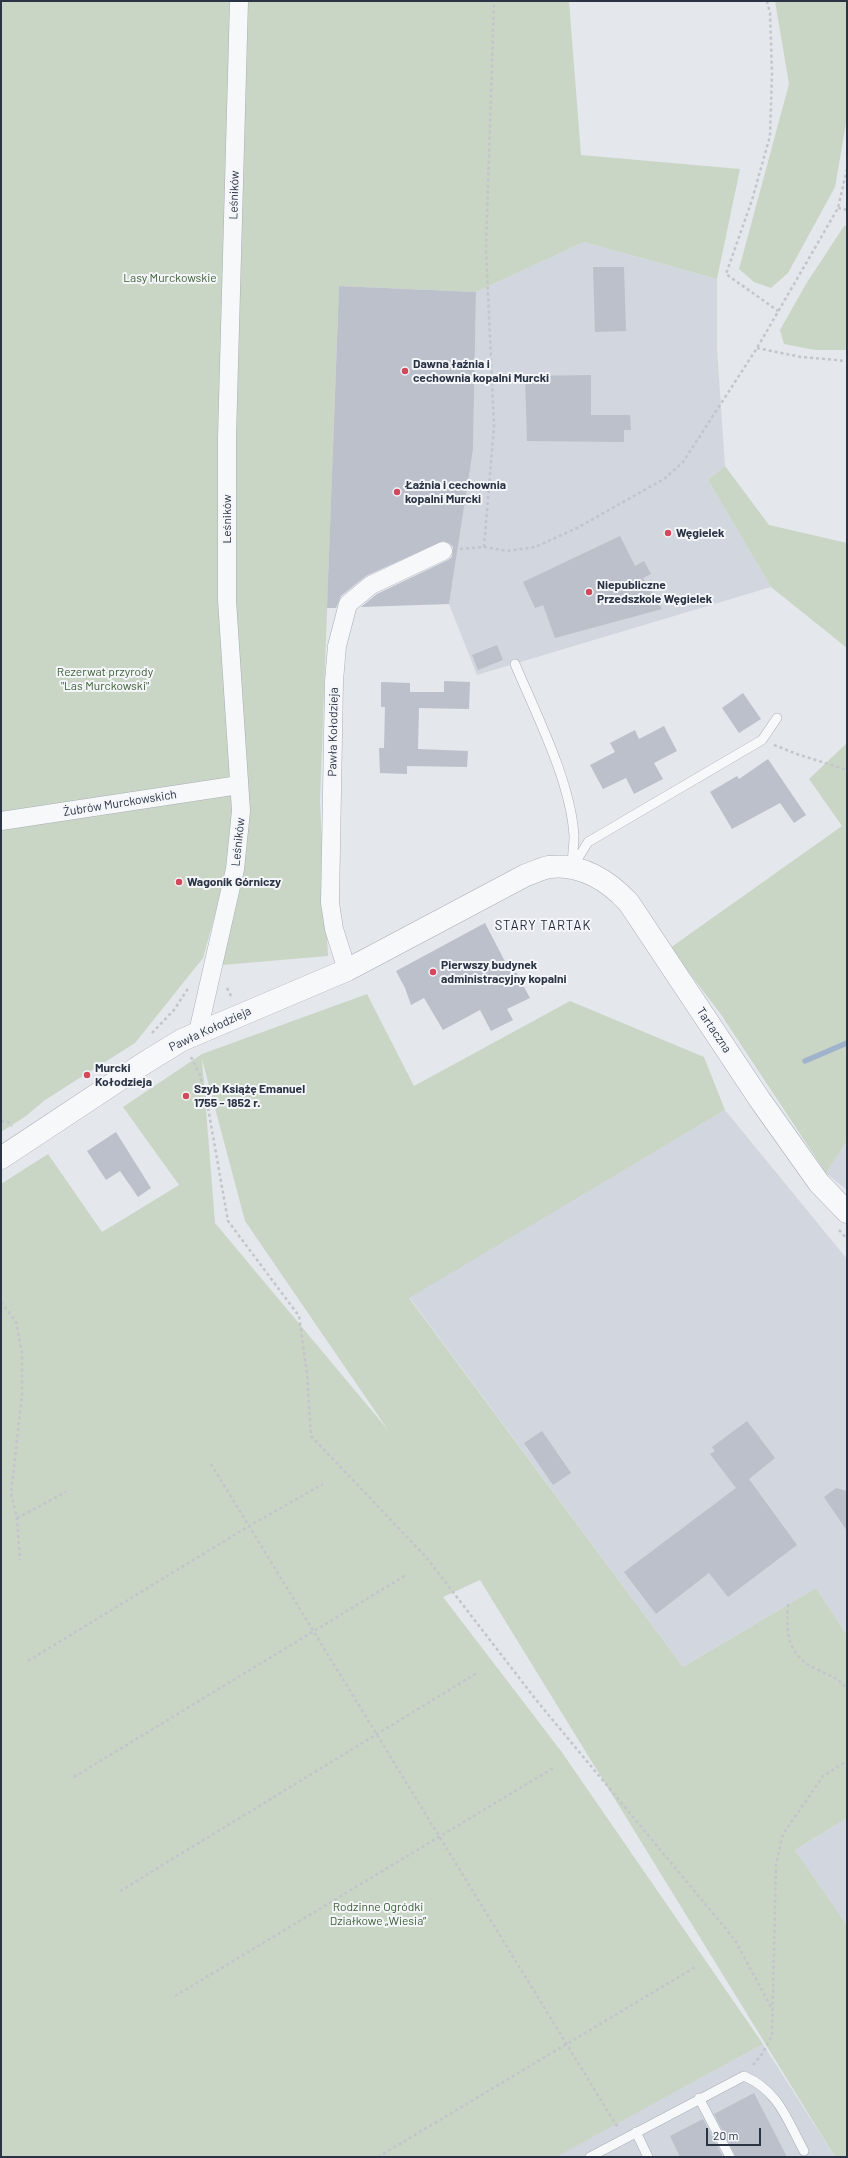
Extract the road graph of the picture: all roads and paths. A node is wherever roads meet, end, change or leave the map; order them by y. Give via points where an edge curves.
1 (239, 1) edge
2 (494, 1) edge
3 (767, 1) edge
4 (847, 169) edge
5 (838, 208) junction
6 (847, 210) edge
7 (778, 311) junction
8 (757, 348) junction
9 (847, 361) edge
10 (484, 547) junction
11 (443, 551) joint
12 (515, 664) dead end
13 (776, 718) dead end
14 (762, 740) junction
15 (847, 770) edge
16 (240, 785) junction
17 (1, 821) edge
18 (572, 868) junction
19 (347, 970) junction
20 (211, 975) junction
21 (190, 1036) junction
22 (149, 1038) dead end
23 (1, 1158) edge
24 (844, 1218) edge
25 (847, 1239) edge
26 (1, 1302) edge
27 (211, 1464) dead end
28 (324, 1484) dead end
29 (66, 1492) dead end
30 (17, 1518) junction
31 (249, 1526) junction
32 (20, 1560) dead end
33 (406, 1575) dead end
34 (788, 1604) dead end
35 (314, 1631) junction
36 (28, 1661) dead end
37 (476, 1673) dead end
38 (847, 1689) edge
39 (377, 1734) junction
40 (847, 1761) edge
41 (555, 1767) dead end
42 (74, 1777) dead end
43 (440, 1837) junction
44 (120, 1890) dead end
45 (697, 1966) dead end
46 (175, 1996) dead end
47 (773, 2011) junction
48 (567, 2044) junction
49 (744, 2076) junction
50 (699, 2098) junction
51 (636, 2132) junction
52 (623, 2139) junction
53 (804, 2151) dead end
54 (378, 2157) edge
55 (590, 2157) edge
56 (648, 2157) edge
57 (730, 2157) edge

1 - 16 street, Leśników via 227,437 227,600
2 - 10 path via 486,249 494,426
3 - 7 path via 770,13 772,74 770,136 752,200 726,274
4 - 5 path
5 - 6 path
5 - 7 path
7 - 8 path
8 - 9 path via 801,357
8 - 10 path via 683,462 664,479 577,528 535,547 507,551
10 - 11 path
11 - 19 street, Pawła Kołodzieja via 372,585 348,604 337,646 330,903 334,929
12 - 18 lane via 550,746 569,805 574,837
13 - 14 lane
14 - 15 path
14 - 18 lane via 588,842
16 - 17 street, Żubrów Murckowskich
16 - 20 street, Leśników via 241,811 235,868
18 - 19 street, Pawła Kołodzieja via 549,867 526,876
18 - 24 street, Tartaczna via 605,881 629,903 760,1100
19 - 21 street, Pawła Kołodzieja
20 - 21 street, Leśników
20 - 22 path via 198,974 174,1010
21 - 23 street, Pawła Kołodzieja via 146,1062
21 - 47 path via 207,1102 228,1221 299,1316 312,1436 426,1557 537,1701 735,1940
24 - 25 path
26 - 30 path via 16,1322 22,1352 22,1396 11,1493
27 - 31 path
28 - 31 path
29 - 30 path
30 - 32 path
31 - 35 path
31 - 36 path
33 - 35 path
34 - 38 path via 786,1630 795,1652 814,1668 840,1680
35 - 39 path
35 - 42 path
37 - 39 path
39 - 43 path
39 - 44 path
40 - 47 path via 823,1776 783,1834 776,1864
41 - 43 path
43 - 46 path
43 - 48 path
45 - 48 path
47 - 49 path via 772,2036 762,2054
48 - 52 path
48 - 54 path
49 - 50 lane
49 - 53 lane via 759,2082 775,2097
50 - 51 lane
50 - 57 lane
51 - 52 lane
51 - 56 lane
52 - 55 lane

